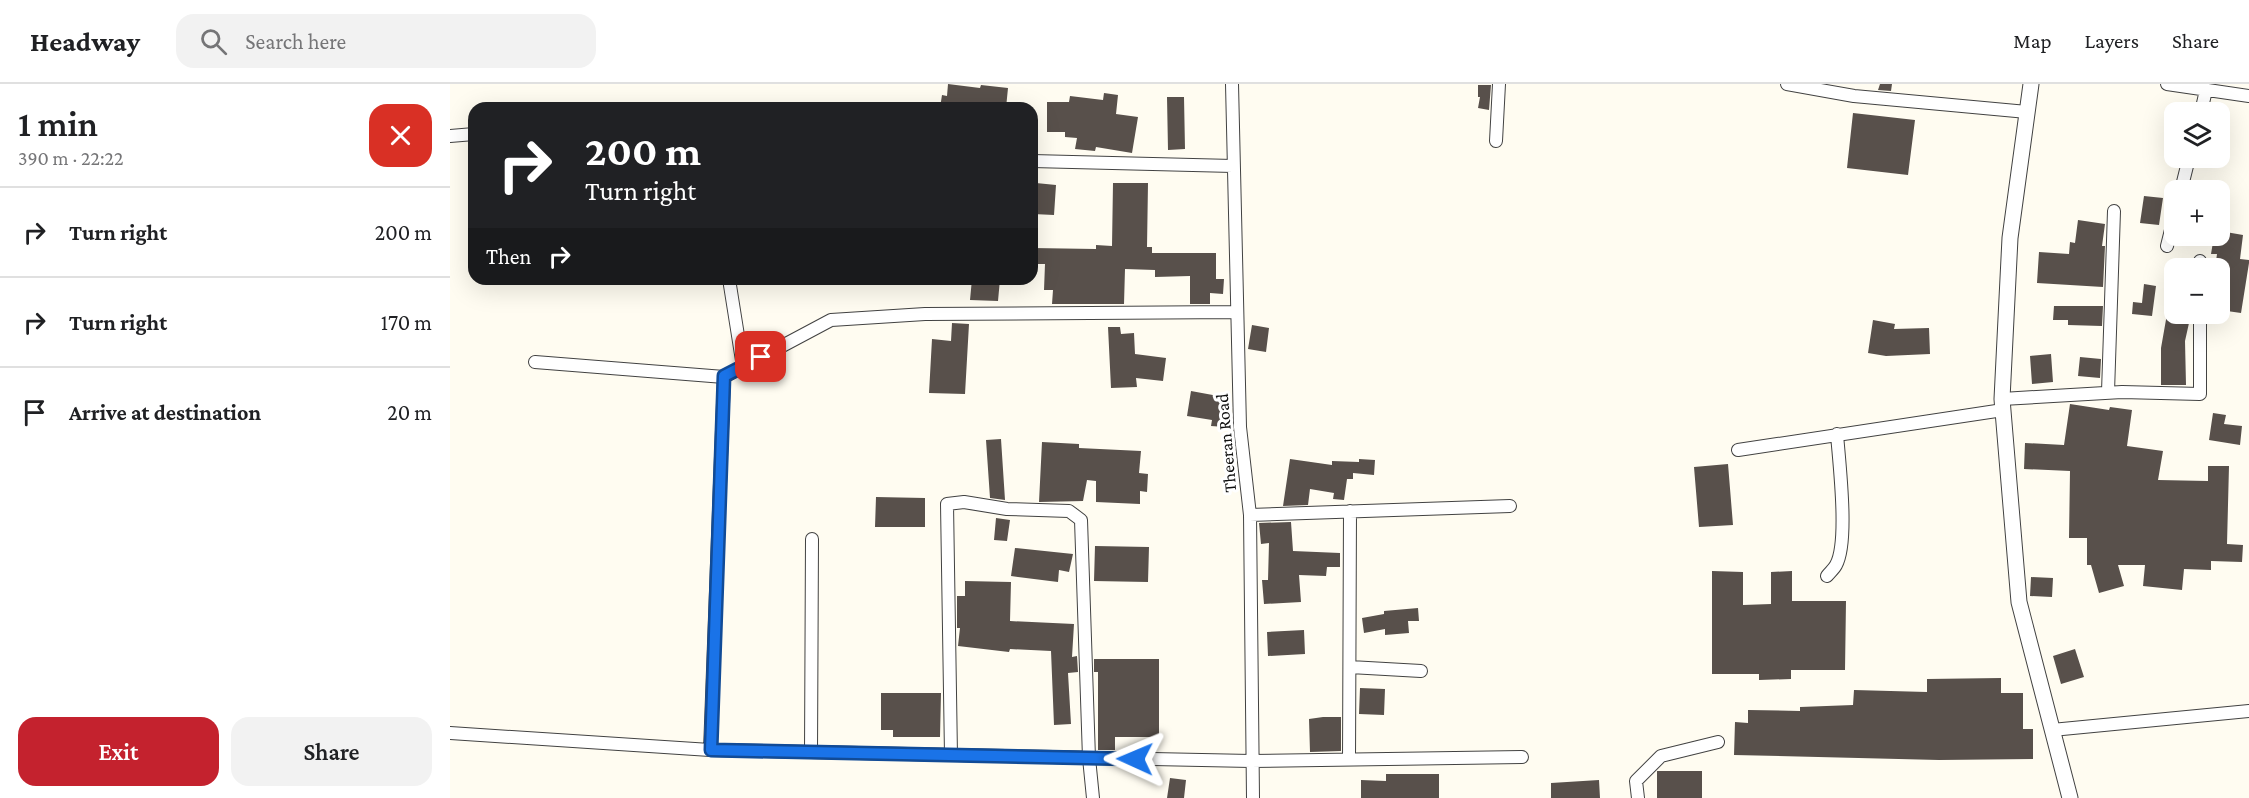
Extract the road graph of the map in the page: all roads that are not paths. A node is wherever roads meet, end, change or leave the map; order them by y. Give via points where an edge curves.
1 (1232, 84) edge
2 (1499, 84) edge
3 (1787, 84) edge
4 (2031, 84) edge
5 (2167, 84) edge
6 (2206, 90) junction
7 (2249, 96) edge
8 (2203, 102) edge
9 (2027, 112) junction
10 (468, 134) edge
11 (450, 136) edge
12 (1496, 141) dead end
13 (1038, 161) edge
14 (1233, 166) junction
15 (2114, 211) dead end
16 (730, 285) edge
17 (1237, 312) junction
18 (2200, 324) edge
19 (535, 362) dead end
20 (743, 367) junction
21 (724, 376) junction
22 (2108, 392) junction
23 (2003, 404) junction
24 (1838, 434) junction
25 (1738, 450) dead end
26 (1510, 506) dead end
27 (1350, 511) junction
28 (1250, 515) junction
29 (813, 539) dead end
30 (1827, 576) dead end
31 (1350, 667) junction
32 (1421, 671) dead end
33 (2249, 711) edge
34 (2052, 730) junction
35 (450, 733) edge
36 (1718, 742) dead end
37 (711, 750) junction
38 (811, 752) junction
39 (951, 755) junction
40 (1522, 757) dead end
41 (1089, 758) junction
42 (1349, 760) junction
43 (1251, 761) junction
44 (1093, 798) edge
45 (1253, 798) edge
46 (1638, 798) edge
47 (2070, 798) edge

1 - 14 street, Theeran Road
2 - 12 street
3 - 9 street via 1854,96
4 - 9 street
5 - 6 street
6 - 7 street
6 - 8 street
9 - 23 street via 2010,238
10 - 11 street
13 - 14 street
14 - 17 street, Theeran Road
15 - 22 street
16 - 20 street
17 - 20 street via 925,314 831,320
17 - 28 street, Theeran Road via 1240,427
18 - 22 street via 2200,394
19 - 21 street
20 - 21 street
21 - 37 street
22 - 23 street
23 - 24 street
23 - 34 street via 2019,602
24 - 25 street
24 - 30 street via 1841,545 1836,565
26 - 27 street
27 - 28 street
27 - 31 street
28 - 43 street, Theeran Road
29 - 38 street
31 - 32 street
31 - 42 street
33 - 34 street
34 - 47 street
35 - 37 street
36 - 46 street via 1661,756 1636,781
37 - 38 street
38 - 39 street
39 - 41 street
39 - 41 street via 947,504 964,502 1007,509 1069,511 1081,520
40 - 42 street
41 - 43 street
41 - 44 street
42 - 43 street
43 - 45 street, Theeran Road

